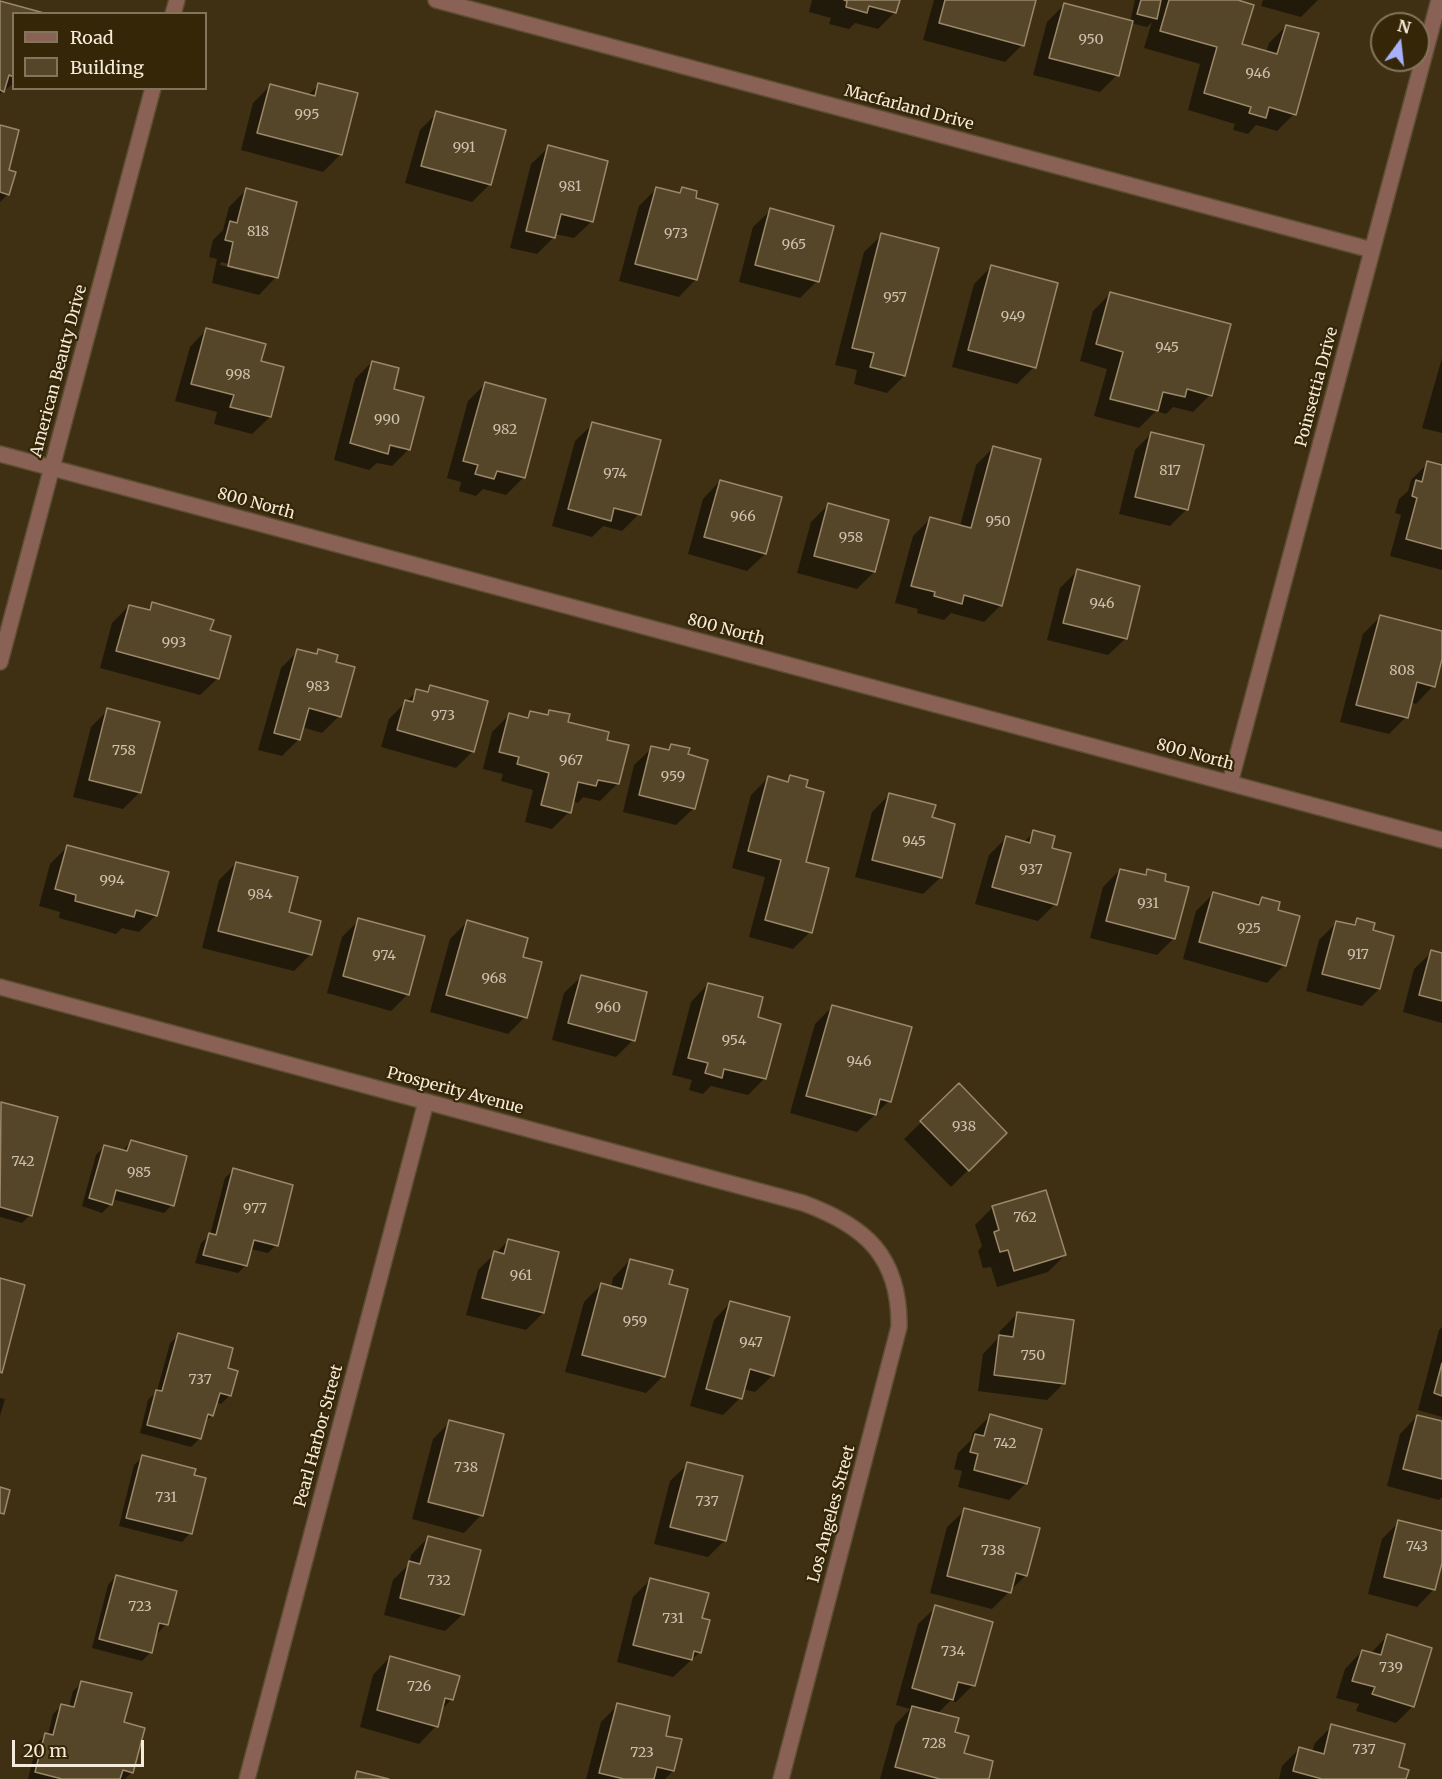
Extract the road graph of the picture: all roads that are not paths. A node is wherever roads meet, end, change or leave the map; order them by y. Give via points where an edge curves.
1 (436, 0) edge
2 (1439, 0) edge
3 (152, 90) edge
4 (1372, 250) junction
5 (0, 454) edge
6 (52, 468) junction
7 (0, 662) edge
8 (1230, 783) junction
9 (1442, 840) edge
10 (0, 987) edge
11 (426, 1102) junction
12 (884, 1259) joint
13 (247, 1779) edge
14 (781, 1779) edge

1 - 4 street, Macfarland Drive
2 - 4 street, Poinsettia Drive
3 - 6 street, American Beauty Drive
4 - 8 street, Poinsettia Drive
5 - 6 street, 800 North
6 - 7 street, American Beauty Drive
6 - 8 street, 800 North
8 - 9 street, 800 North
10 - 11 street, Prosperity Avenue
11 - 12 street, Prosperity Avenue via 803,1203 849,1225 869,1240
11 - 13 street, Pearl Harbor Street
12 - 14 street, Los Angeles Street via 894,1280 899,1327

